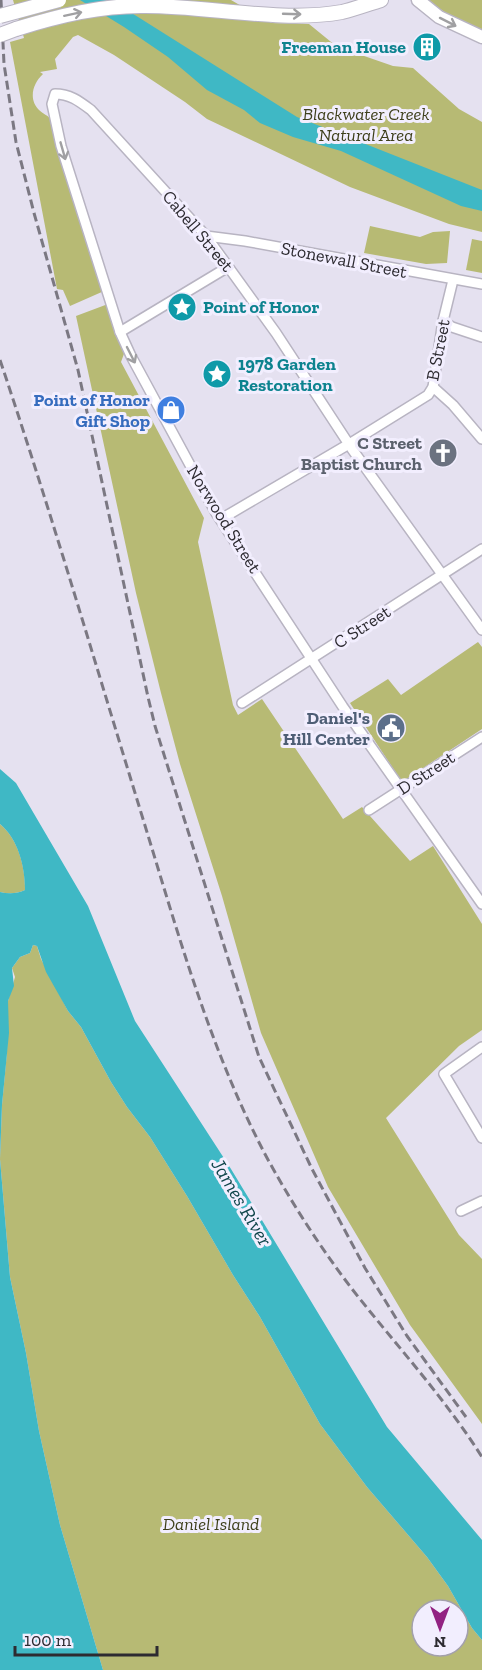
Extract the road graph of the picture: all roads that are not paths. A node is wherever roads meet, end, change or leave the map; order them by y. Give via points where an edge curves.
1 (59, 0) edge
2 (381, 0) edge
3 (418, 0) edge
4 (0, 16) edge
5 (0, 35) edge
6 (482, 37) edge
7 (55, 94) joint
8 (206, 236) junction
9 (228, 267) junction
10 (453, 280) junction
11 (482, 284) edge
12 (443, 321) junction
13 (120, 332) junction
14 (482, 337) edge
15 (433, 387) junction
16 (482, 439) edge
17 (349, 444) junction
18 (221, 519) junction
19 (482, 549) edge
20 (443, 575) junction
21 (482, 630) edge
22 (313, 659) junction
23 (242, 704) dead end
24 (482, 736) edge
25 (401, 790) junction
26 (369, 810) dead end
27 (482, 904) edge
28 (482, 1047) edge
29 (482, 1138) edge
30 (482, 1201) edge
31 (461, 1211) dead end

1 - 4 main road, bridge
5 -> 2 main road, bridge via 37,22 134,6 305,15 342,12
3 -> 6 main road via 439,17
7 - 8 street, Cabell Street via 74,98 91,110
7 -> 13 street, Norwood Street via 52,104 61,146
8 - 9 street, Cabell Street
8 - 10 street, Stonewall Street
9 - 13 street
9 - 17 street, Cabell Street
10 - 11 street, Stonewall Street
10 - 12 street, B Street
12 - 14 street
12 - 15 street, B Street
13 -> 18 street, Norwood Street
15 - 16 street
15 - 17 street, B Street via 429,394
17 - 18 street, B Street
17 - 20 street, Cabell Street
18 - 22 street, Norwood Street
19 - 20 street, C Street
20 - 21 street, Cabell Street
20 - 22 street, C Street
22 - 23 street, C Street
22 - 25 street, Norwood Street
24 - 25 street, D Street
25 - 26 street, D Street
25 - 27 street, Norwood Street
28 - 29 street via 444,1074
30 - 31 street

